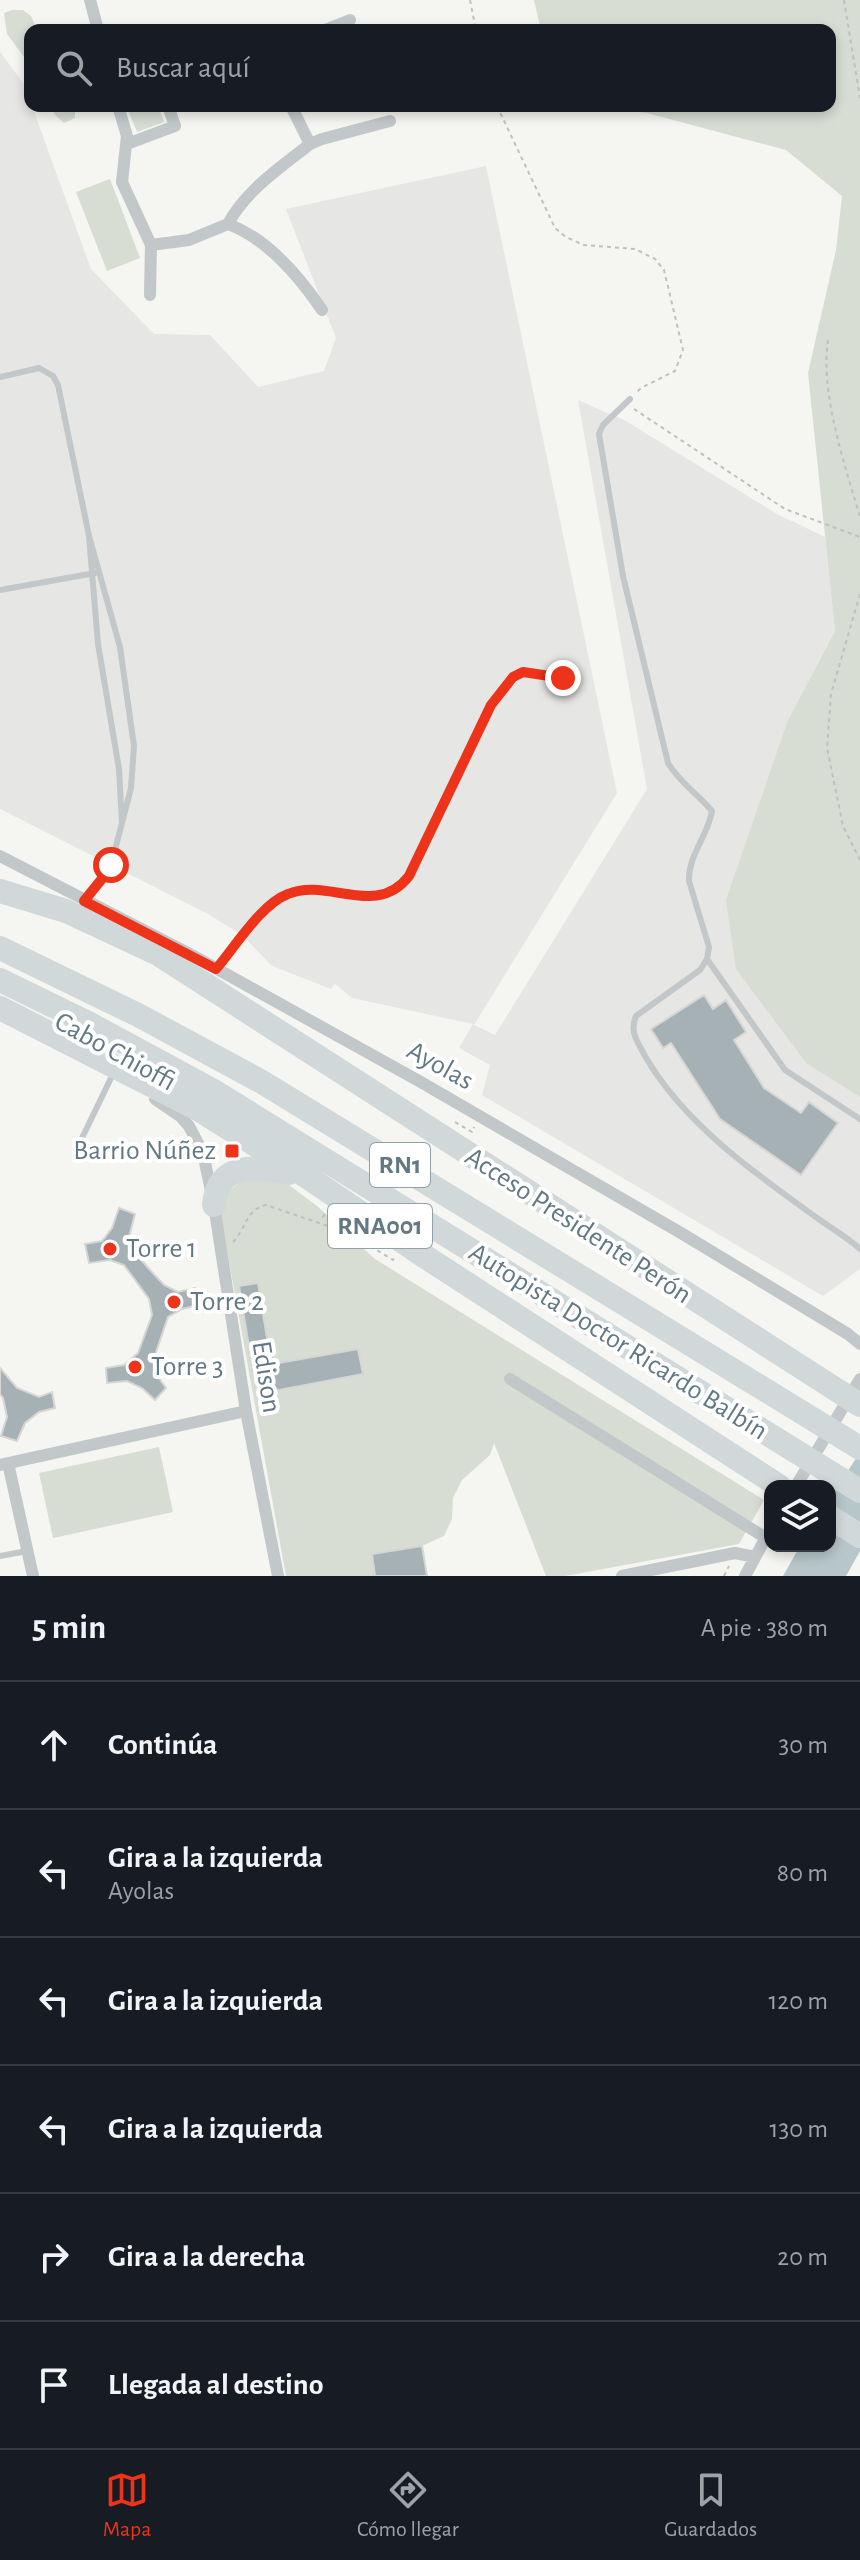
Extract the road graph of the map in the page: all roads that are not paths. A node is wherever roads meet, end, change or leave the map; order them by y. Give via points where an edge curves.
1 (90, 0) edge
2 (350, 20) dead end
3 (96, 24) edge
4 (340, 24) edge
5 (120, 112) edge
6 (170, 112) edge
7 (294, 112) edge
8 (390, 121) dead end
9 (127, 144) junction
10 (310, 144) junction
11 (228, 224) junction
12 (151, 245) junction
13 (150, 295) dead end
14 (322, 310) dead end
15 (0, 377) edge
16 (630, 399) road end
17 (96, 573) junction
18 (0, 590) edge
19 (563, 678) dead end
20 (122, 823) junction
21 (0, 856) edge
22 (0, 891) edge
23 (75, 906) junction
24 (0, 948) edge
25 (707, 959) junction
26 (216, 969) junction
27 (0, 980) edge
28 (0, 1008) edge
29 (0, 1017) edge
30 (112, 1076) junction
31 (860, 1119) edge
32 (82, 1138) dead end
33 (197, 1139) joint
34 (306, 1176) junction
35 (214, 1205) junction
36 (860, 1249) edge
37 (854, 1334) edge
38 (860, 1344) edge
39 (510, 1379) dead end
40 (860, 1379) edge
41 (860, 1405) edge
42 (246, 1411) junction
43 (860, 1448) edge
44 (4, 1464) edge
45 (769, 1480) edge
46 (800, 1480) edge
47 (860, 1491) edge
48 (836, 1521) edge
49 (764, 1532) edge
50 (860, 1536) edge
51 (764, 1541) edge
52 (27, 1551) junction
53 (0, 1556) edge
54 (755, 1557) junction
55 (33, 1576) edge
56 (278, 1576) edge
57 (622, 1576) edge
58 (745, 1576) edge

1 - 3 street
2 - 4 street
5 - 9 street
6 - 9 street via 175,126
7 - 10 street
8 - 10 street
9 - 12 street via 122,182
10 - 11 street via 250,194
11 - 12 street via 189,240
11 - 14 street via 264,245
12 - 13 street
15 - 17 lane via 39,368 58,385
16 - 25 lane via 603,425 600,448 623,576 668,763 712,811 689,870 709,947
17 - 18 lane
17 - 20 lane via 98,644 119,769
17 - 20 lane via 120,647 134,746
19 - 26 lane via 523,672 491,705 403,884 376,897 300,890 287,894 271,904
20 - 23 lane via 111,865
21 - 23 street, Ayolas
22 - 23 highway
23 - 26 street, Ayolas
23 - 41 highway, Acceso Presidente Perón via 158,954
24 - 43 highway, Autopista Doctor Ricardo Balbín / RN1 via 262,1082
25 - 31 lane via 785,1070
25 - 36 lane via 700,970 636,1016 634,1036 653,1069 705,1132
26 - 37 street, Ayolas
27 - 47 highway, Autopista Doctor Ricardo Balbín / RN1 via 212,1090
28 - 34 highway, RNA001 via 198,1109
29 - 30 street, Cabo Chioffi
30 - 32 lane
30 - 33 street, Cabo Chioffi via 180,1116
33 - 35 street, Edison
34 - 35 highway via 260,1167 237,1171 216,1191
34 - 45 highway, RNA001
35 - 42 street, Edison
37 - 38 street, Ayolas
39 - 49 street
40 - 46 street
42 - 44 street
42 - 56 street, Edison
44 - 52 street
48 - 50 highway
51 - 54 street
52 - 53 lane
52 - 55 street
54 - 57 street via 735,1553
54 - 58 street

